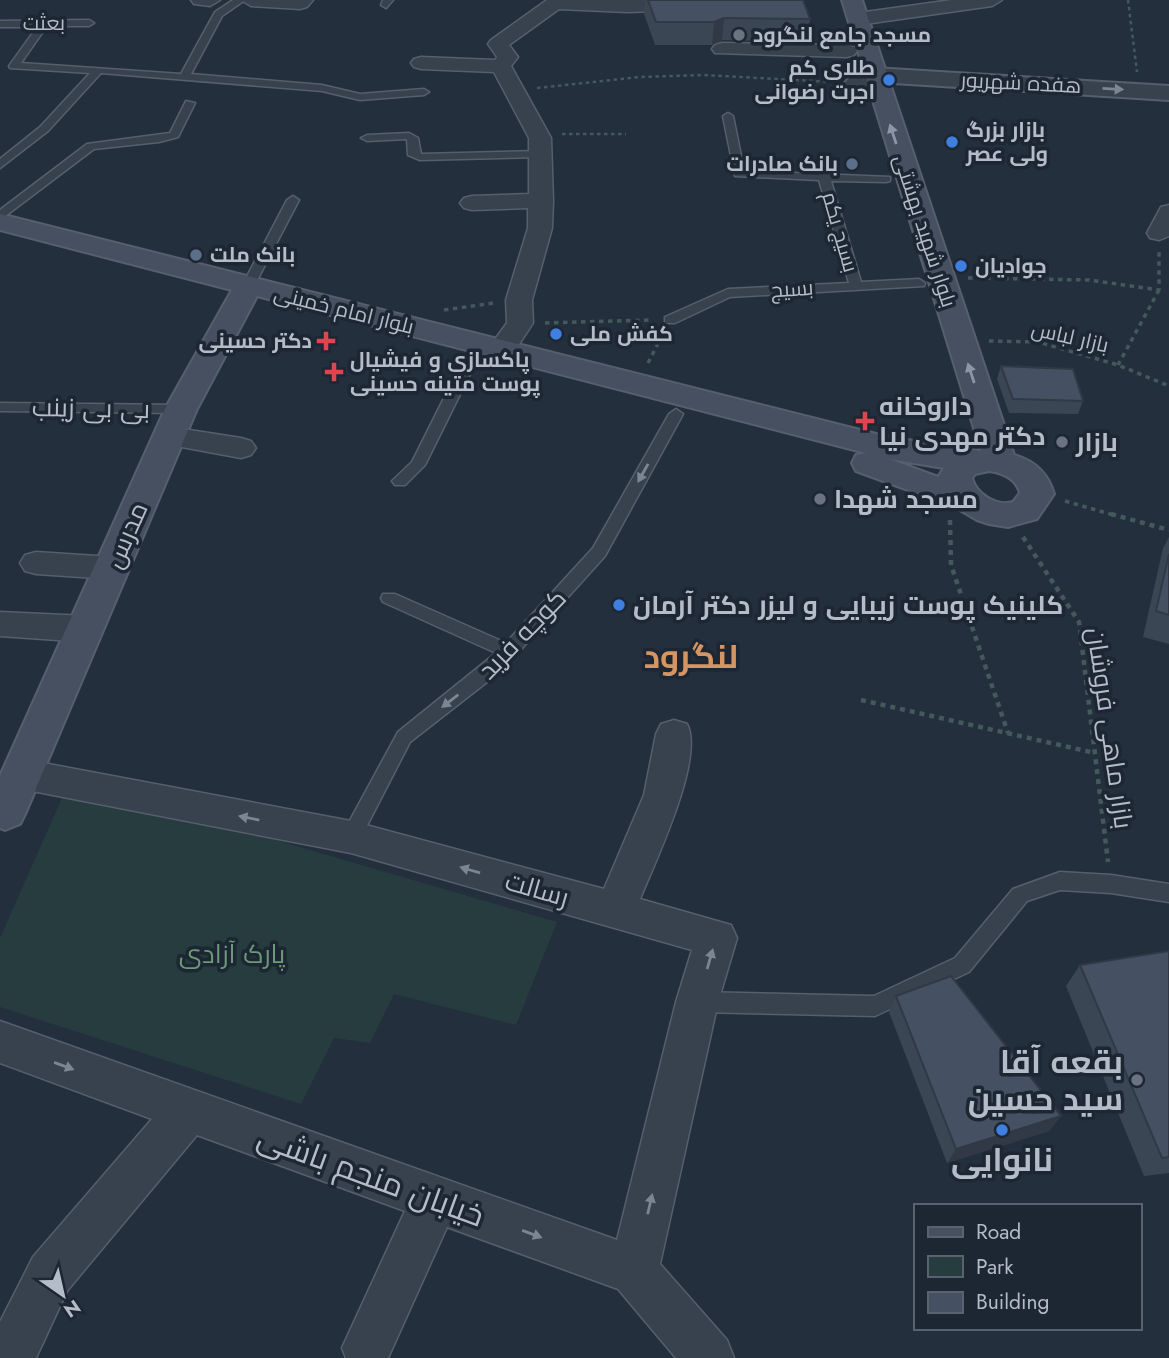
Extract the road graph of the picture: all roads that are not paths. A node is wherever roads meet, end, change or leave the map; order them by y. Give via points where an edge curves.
1 (201, 0) edge
2 (210, 0) edge
3 (240, 0) edge
4 (251, 0) edge
5 (303, 0) edge
6 (832, 0) edge
7 (992, 0) edge
8 (554, 1) edge
9 (704, 3) edge
10 (855, 9) edge
11 (44, 22) junction
12 (89, 23) dead end
13 (0, 24) edge
14 (722, 49) dead end
15 (847, 51) junction
16 (421, 63) dead end
17 (501, 66) junction
18 (98, 70) junction
19 (184, 78) junction
20 (865, 79) junction
21 (424, 92) dead end
22 (1169, 93) edge
23 (190, 103) dead end
24 (728, 116) dead end
25 (367, 138) dead end
26 (540, 146) junction
27 (0, 164) edge
28 (824, 177) junction
29 (886, 179) junction
30 (293, 200) dead end
31 (541, 201) junction
32 (472, 203) dead end
33 (0, 216) edge
34 (0, 222) edge
35 (0, 238) edge
36 (930, 280) junction
37 (856, 286) junction
38 (243, 293) junction
39 (670, 320) road end
40 (502, 349) junction
41 (470, 360) junction
42 (0, 407) edge
43 (676, 414) junction
44 (175, 422) junction
45 (241, 448) dead end
46 (984, 462) junction
47 (400, 481) dead end
48 (951, 493) junction
49 (36, 563) dead end
50 (112, 568) junction
51 (389, 598) dead end
52 (0, 624) edge
53 (86, 629) junction
54 (509, 651) junction
55 (674, 734) dead end
56 (22, 774) junction
57 (2, 818) edge
58 (351, 837) junction
59 (1169, 893) edge
60 (615, 911) junction
61 (697, 1002) junction
62 (0, 1042) edge
63 (188, 1111) junction
64 (435, 1199) junction
65 (635, 1270) junction
66 (367, 1348) dead end
67 (9, 1358) edge
68 (709, 1358) edge

1 - 2 street
3 - 19 lane via 218,13
4 - 5 street
6 - 15 main road, بلوار شهید بهشتی
7 - 10 street
8 - 9 street via 626,6
8 - 17 street via 498,44 508,57
10 - 20 main road, بلوار شهید بهشتی
11 - 12 lane, بعثت
11 - 13 lane, بعثت
11 - 18 lane via 14,66
14 - 15 street
15 - 20 main road, بلوار شهید بهشتی
16 - 17 street
17 - 26 street
18 - 19 lane
18 - 27 lane via 44,129
19 - 21 lane via 322,88 360,97
20 -> 22 street, هفده شهریور
20 - 29 main road, بلوار شهید بهشتی
36 -> 20 main road, بلوار شهید بهشتی
23 - 33 lane via 174,135 91,146
24 - 28 lane via 739,174
25 - 26 lane via 409,136 414,155 420,157
26 - 31 street
28 - 29 lane
28 - 37 lane, بسیج یکم
29 - 36 main road, بلوار شهید بهشتی
30 - 38 lane
31 - 32 street
31 - 40 street via 540,228 519,312
34 - 38 main road, بلوار امام خمینی
35 - 38 main road, بلوار امام خمینی
36 - 37 lane, بسیج
36 - 46 main road, بلوار شهید بهشتی
46 -> 36 main road, بلوار شهید بهشتی via 961,341
37 - 39 lane, بسیج via 728,293
38 - 40 main road, بلوار امام خمینی
38 - 41 main road, بلوار امام خمینی
38 - 44 main road, مدرس
40 - 46 main road, بلوار امام خمینی via 888,448
41 - 43 main road, بلوار امام خمینی
41 - 47 lane via 418,465
42 - 44 lane, بی بی زینب
43 - 48 main road, بلوار امام خمینی via 881,466
43 -> 54 lane, کوچه فرید via 599,552
44 - 45 street
44 - 50 main road, مدرس
46 - 48 main road via 962,468
46 - 48 main road, بلوار امام خمینی via 1031,477 1037,494 1028,507 1007,514 981,510
49 - 50 street
50 - 53 main road, مدرس
51 - 54 lane
52 - 53 street
53 - 56 main road, مدرس
54 -> 58 lane, کوچه فرید via 404,737
55 - 60 street via 663,795
56 - 57 main road, مدرس
58 -> 56 street, رسالت
60 -> 58 street, رسالت
59 - 61 lane via 1059,881 1020,895 962,965 875,1006
61 -> 60 street, رسالت via 716,938
65 -> 61 street, رسالت
62 -> 63 street, خیابان منجم باشی
63 - 64 street, خیابان منجم باشی
63 - 67 street via 50,1274
64 -> 65 street, خیابان منجم باشی
64 - 66 street
65 - 68 street

